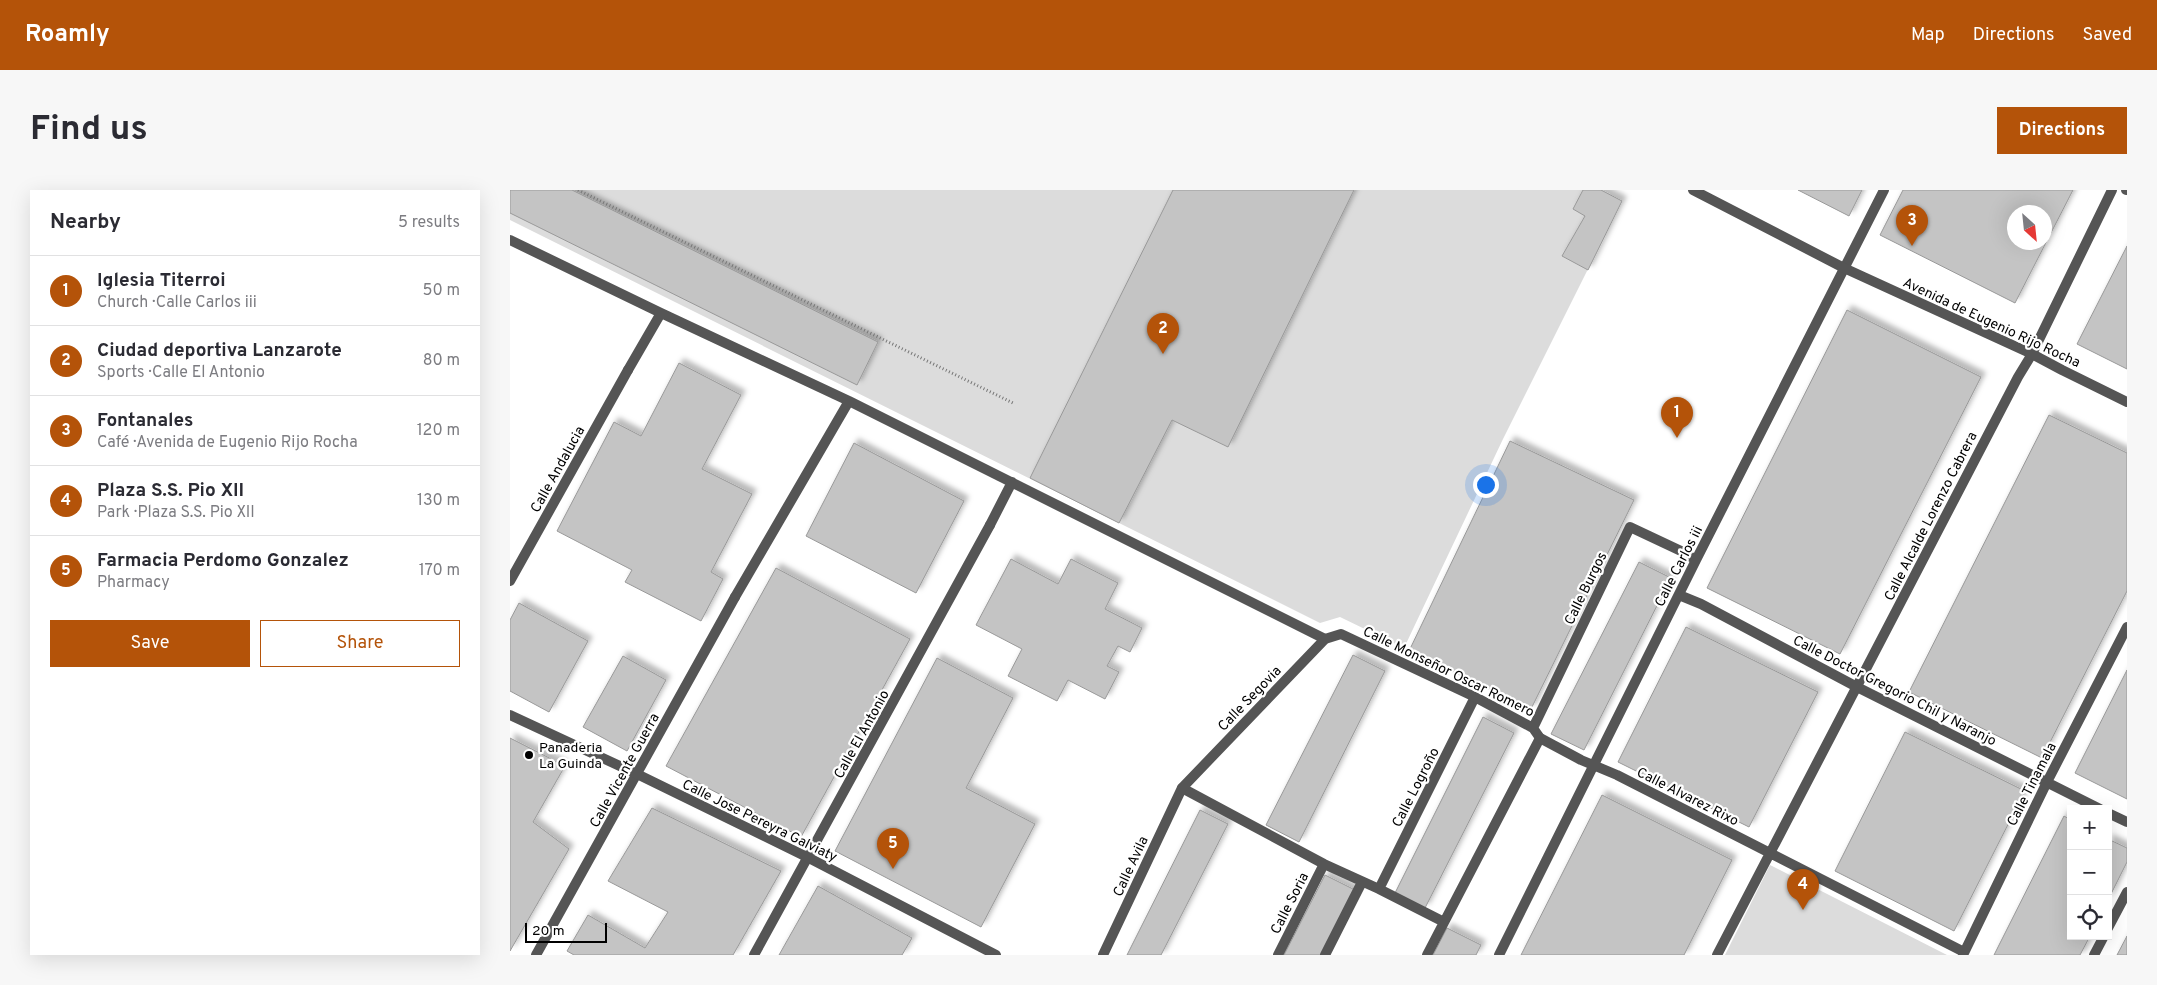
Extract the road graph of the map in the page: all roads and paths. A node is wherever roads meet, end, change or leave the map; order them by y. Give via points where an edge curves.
1 (578, 190) edge
2 (1694, 190) edge
3 (1884, 190) edge
4 (2112, 190) edge
5 (510, 240) edge
6 (1844, 268) junction
7 (661, 313) junction
8 (2032, 354) junction
9 (849, 401) junction
10 (2127, 402) edge
11 (1013, 403) dead end
12 (1012, 482) junction
13 (1696, 560) junction
14 (510, 581) edge
15 (1679, 595) junction
16 (2127, 627) edge
17 (1341, 634) joint
18 (1324, 639) junction
19 (1857, 687) junction
20 (1475, 697) junction
21 (510, 715) edge
22 (1533, 728) junction
23 (1540, 738) junction
24 (1594, 765) junction
25 (637, 774) junction
26 (2047, 782) junction
27 (1182, 788) junction
28 (2092, 805) edge
29 (2112, 815) edge
30 (2127, 822) edge
31 (1768, 853) junction
32 (809, 858) junction
33 (1324, 864) junction
34 (1362, 882) junction
35 (1379, 889) junction
36 (2127, 892) edge
37 (2112, 920) edge
38 (1444, 922) junction
39 (2102, 940) edge
40 (993, 954) edge
41 (1963, 954) edge
42 (536, 955) edge
43 (754, 955) edge
44 (1103, 955) edge
45 (1278, 955) edge
46 (1325, 955) edge
47 (1427, 955) edge
48 (1499, 955) edge
49 (1717, 955) edge
50 (2094, 955) edge

1 - 11 path
2 - 6 street, Avenida de Eugenio Rijo Rocha
3 - 6 street, Calle Carlos iii
4 - 8 street, Calle Alcalde Lorenzo Cabrera
5 - 7 street
6 - 8 street, Avenida de Eugenio Rijo Rocha
6 - 13 street, Calle Carlos iii
7 - 9 street
7 - 14 street, Calle Andalucia
8 - 10 street, Avenida de Eugenio Rijo Rocha
8 - 19 street, Calle Alcalde Lorenzo Cabrera
9 - 12 street
9 - 25 street, Calle Vicente Guerra
12 - 18 street
12 - 32 street, Calle El Antonio
13 - 15 street, Calle Carlos iii
13 - 22 street, Calle Burgos via 1630,527
15 - 19 street, Calle Doctor Gregorio Chil y Naranjo
15 - 24 street, Calle Carlos iii
16 - 26 street, Calle Tinamala
17 - 18 street, Calle Segovia
17 - 20 street, Calle Monseñor Oscar Romero
18 - 27 street, Calle Segovia
19 - 26 street, Calle Doctor Gregorio Chil y Naranjo
19 - 31 street, Calle Alcalde Lorenzo Cabrera
20 - 22 street, Calle Monseñor Oscar Romero
20 - 35 street, Calle Logroño
21 - 25 street, Calle Jose Pereyra Galviaty
22 - 23 street, Calle Monseñor Oscar Romero
23 - 24 street, Calle Monseñor Oscar Romero
23 - 38 street
24 - 31 street, Calle Alvarez Rixo
24 - 48 street, Calle Carlos iii
25 - 32 street, Calle Jose Pereyra Galviaty
25 - 42 street, Calle Vicente Guerra
26 - 28 street, Calle Doctor Gregorio Chil y Naranjo
26 - 41 street, Calle Tinamala
27 - 33 street
27 - 44 street, Calle Avila
29 - 30 street
31 - 41 street, Calle Alvarez Rixo
31 - 49 street, Calle Alcalde Lorenzo Cabrera
32 - 40 street, Calle Jose Pereyra Galviaty
32 - 43 street, Calle El Antonio
33 - 34 street
33 - 45 street, Calle Soria
34 - 35 street
34 - 46 street
35 - 38 street
36 - 37 street
38 - 47 street
39 - 50 street

